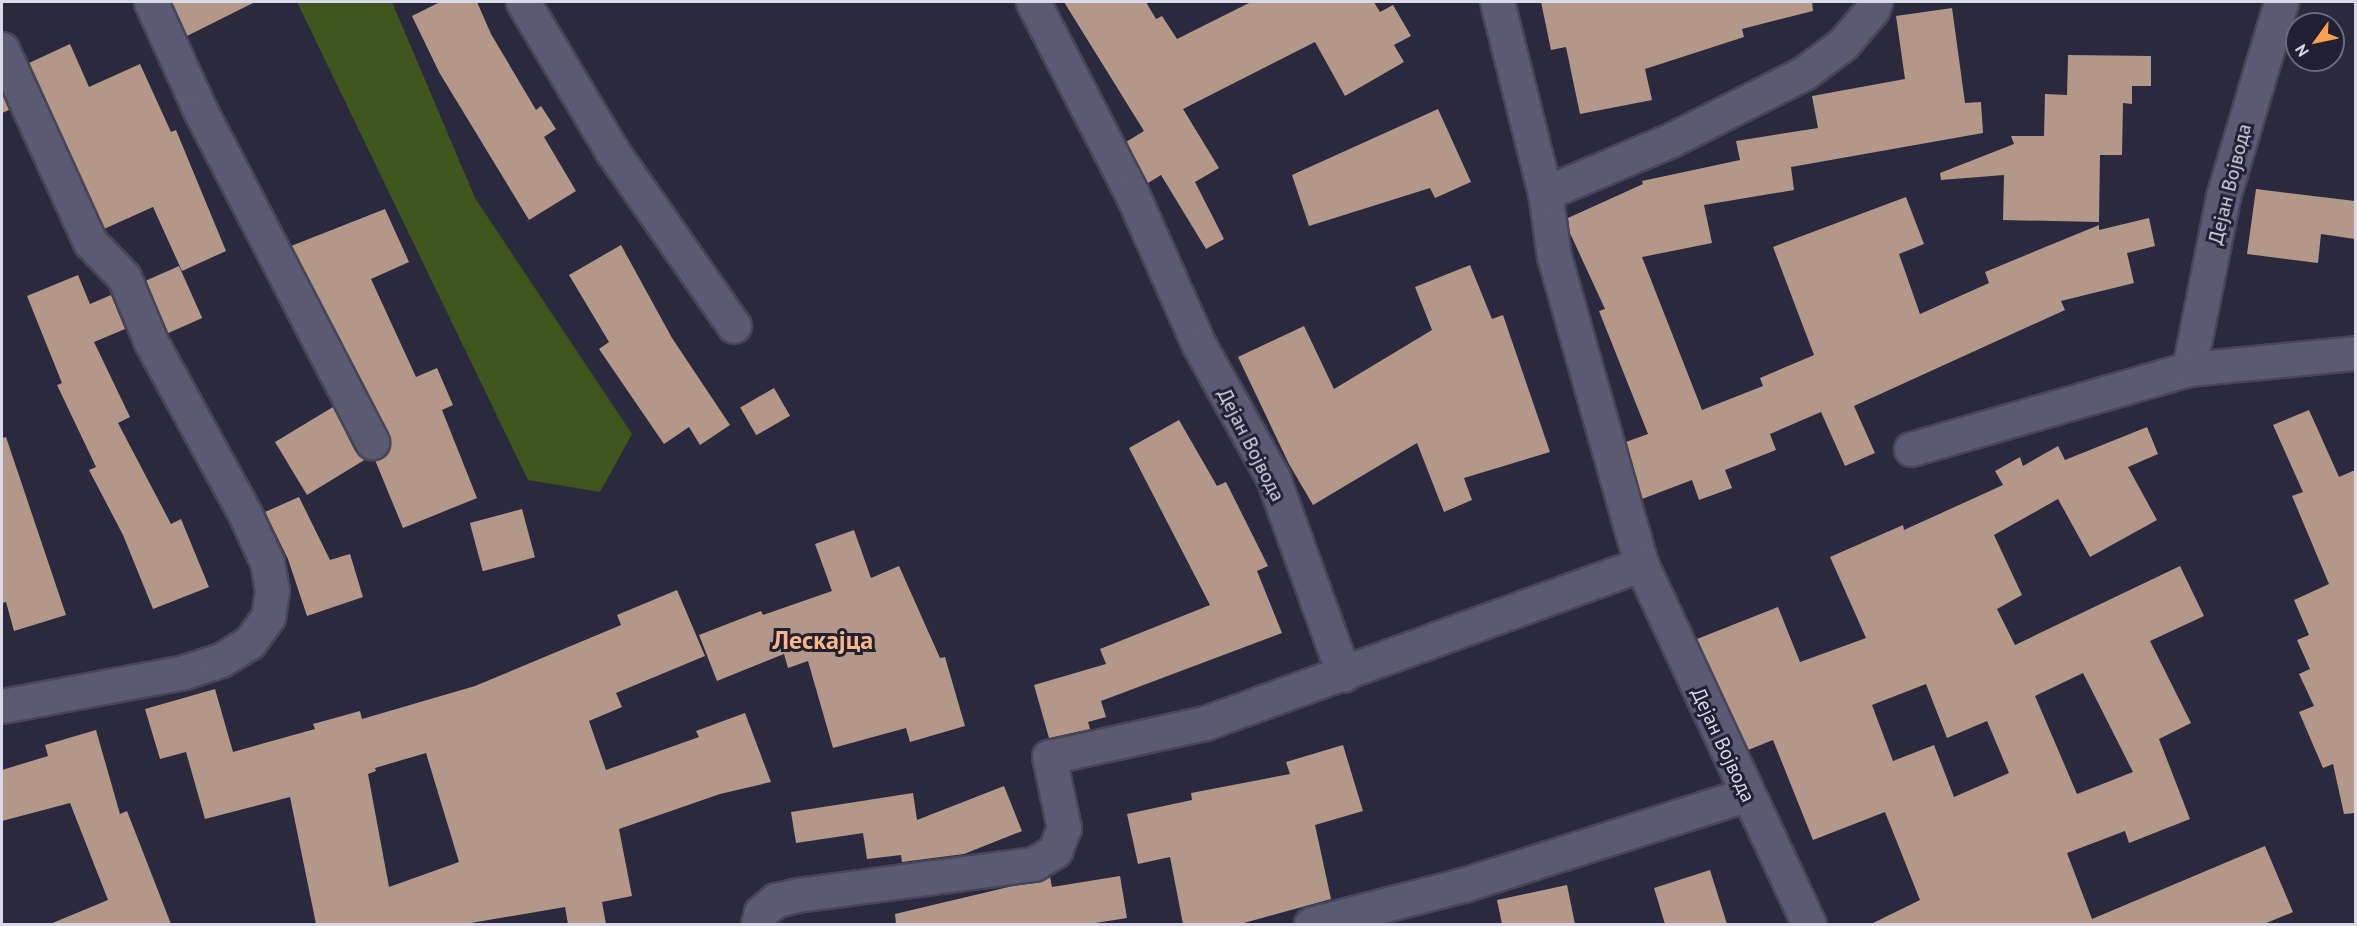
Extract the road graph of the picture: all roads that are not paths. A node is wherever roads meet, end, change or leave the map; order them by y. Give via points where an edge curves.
1 (151, 2) edge
2 (523, 2) edge
3 (1033, 2) edge
4 (1497, 2) edge
5 (1875, 2) edge
6 (2281, 2) edge
7 (2, 49) edge
8 (1545, 193) junction
9 (734, 326) dead end
10 (2355, 353) edge
11 (2189, 369) junction
12 (372, 442) dead end
13 (1911, 449) dead end
14 (1641, 564) junction
15 (1344, 675) junction
16 (2, 706) edge
17 (1745, 795) junction
18 (758, 924) edge
19 (1311, 924) edge
20 (1809, 924) edge

1 - 12 street via 201,112
2 - 9 street via 612,151
3 - 15 street, Дејан Војвода via 1132,194 1198,345 1273,478
4 - 8 street, Дејан Војвода
5 - 8 street via 1843,44 1804,73 1671,140
6 - 11 street, Дејан Војвода via 2223,197
7 - 16 street via 90,242 124,277 151,342 245,514 267,562 272,590 268,618 250,642 221,660 185,672
8 - 14 street, Дејан Војвода via 1554,256
10 - 11 street
11 - 13 street
14 - 15 street
14 - 17 street, Дејан Војвода
15 - 18 street via 1205,723 1049,757 1064,828 1055,851 1034,864 797,895 776,900 761,912
17 - 19 street via 1463,885
17 - 20 street, Дејан Војвода

